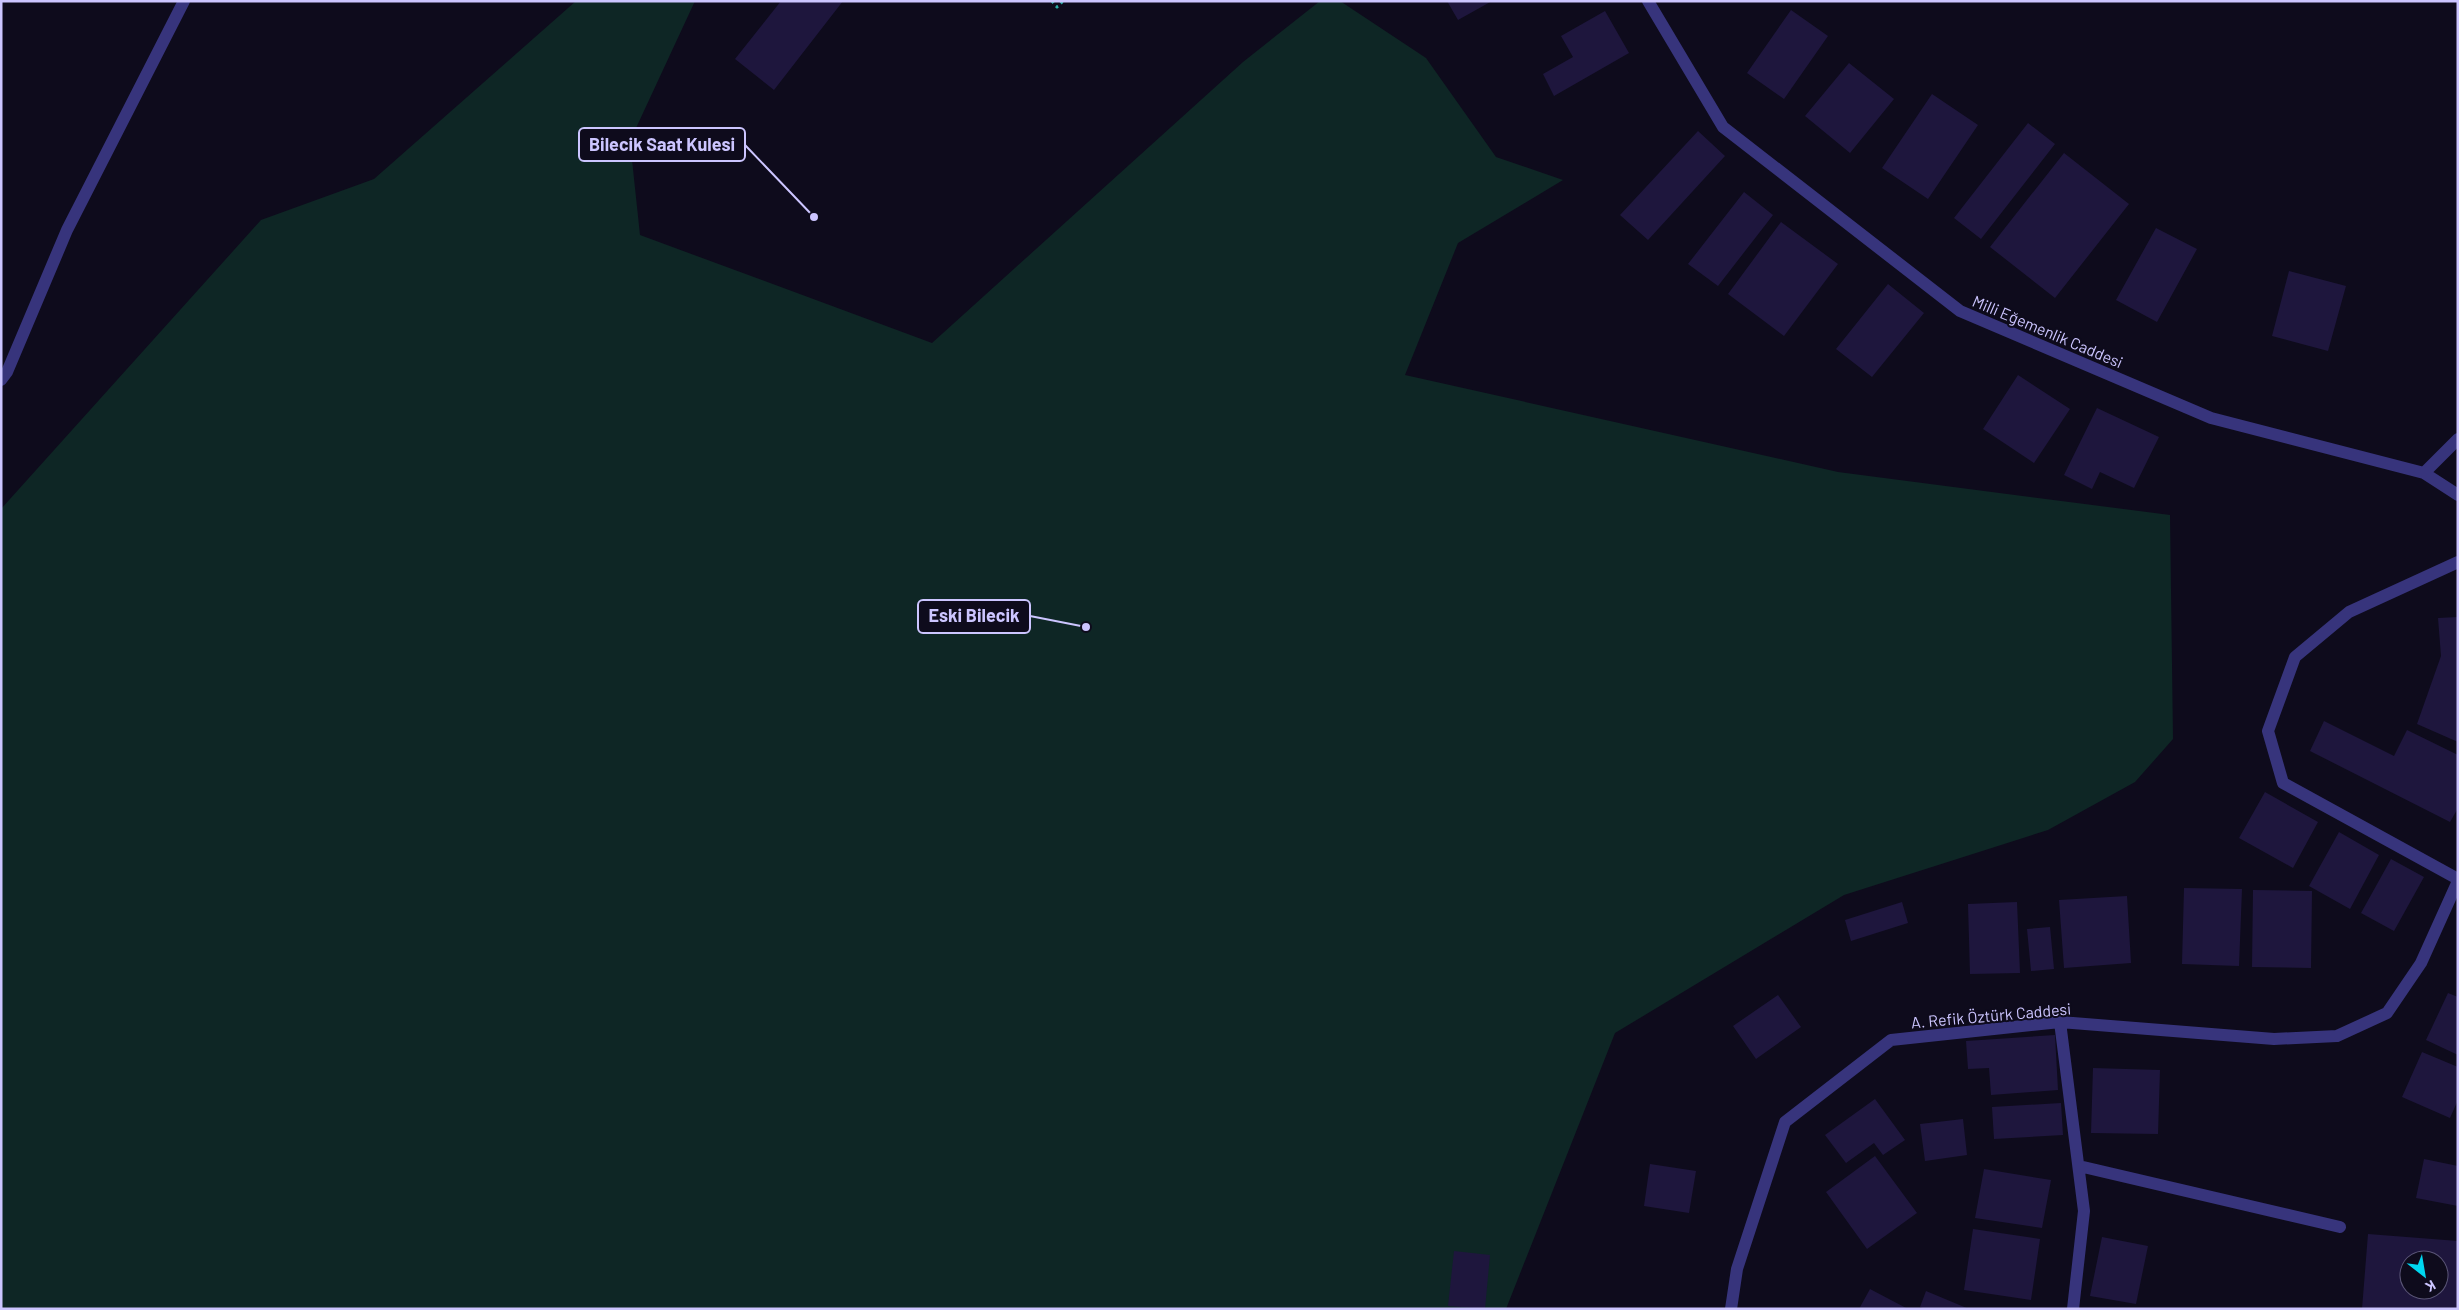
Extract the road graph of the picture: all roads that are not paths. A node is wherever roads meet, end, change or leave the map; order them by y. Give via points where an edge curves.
1 (184, 1) edge
2 (1648, 1) edge
3 (1, 380) edge
4 (2458, 439) edge
5 (2424, 473) junction
6 (2458, 495) edge
7 (2458, 562) edge
8 (2458, 880) edge
9 (2060, 1022) junction
10 (2079, 1166) junction
11 (2340, 1227) dead end
12 (1731, 1309) edge
13 (2073, 1309) edge

1 - 3 street via 67,230
2 - 5 street, Milli Eğemenlik Caddesi via 1723,127 1960,311 2211,418
4 - 5 street
5 - 6 street, Milli Eğemenlik Caddesi
7 - 8 street via 2349,612 2295,657 2268,731 2283,783
8 - 9 street, A. Refik Öztürk Caddesi via 2421,963 2387,1013 2337,1036 2274,1039
9 - 10 street
9 - 12 street, A. Refik Öztürk Caddesi via 1891,1040 1785,1122 1737,1269
10 - 11 street
10 - 13 street via 2084,1212

